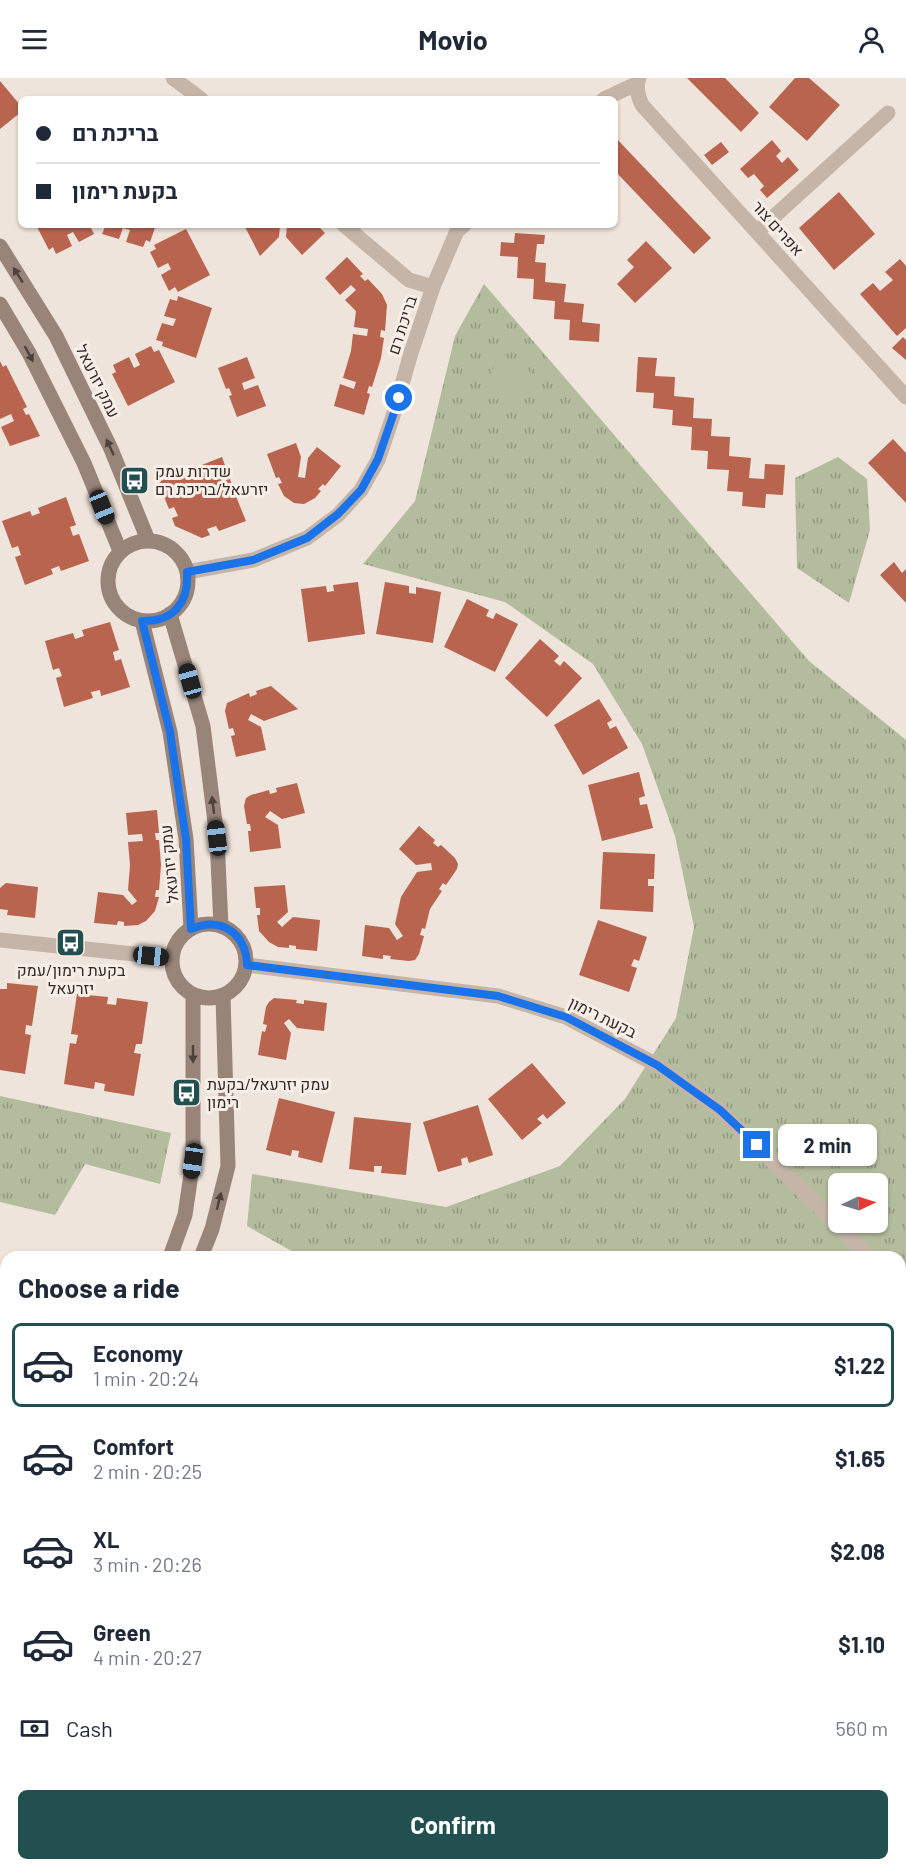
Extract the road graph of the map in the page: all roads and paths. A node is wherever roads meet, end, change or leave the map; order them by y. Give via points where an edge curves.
1 (173, 78) edge
2 (638, 81) edge
3 (197, 96) edge
4 (610, 96) edge
5 (888, 113) dead end
6 (348, 228) edge
7 (460, 228) edge
8 (758, 232) junction
9 (0, 246) edge
10 (434, 287) junction
11 (0, 304) edge
12 (906, 397) edge
13 (148, 540) junction
14 (120, 551) junction
15 (187, 572) junction
16 (170, 614) junction
17 (142, 621) junction
18 (221, 926) junction
19 (191, 929) junction
20 (0, 940) edge
21 (172, 958) junction
22 (247, 965) junction
23 (193, 995) junction
24 (223, 996) junction
25 (172, 1251) edge
26 (203, 1251) edge
27 (864, 1251) edge

1 - 3 street
2 - 4 street
2 - 8 street, אפרים צור via 642,105
5 - 8 street
6 - 10 street via 409,280
7 - 10 street, בריכת רם
8 - 12 street, אפרים צור
13 -> 9 main road, עמק יזרעאל via 111,449 56,336
10 - 15 street, בריכת רם via 382,450 361,490 307,538 253,560
11 -> 14 main road via 84,463
13 - 14 main road
13 - 15 main road via 169,546
14 - 17 main road via 109,571 109,593 122,612
15 - 16 main road via 185,596
16 - 17 main road
18 -> 16 main road via 217,838 203,726
17 - 19 main road, עמק יזרעאל via 171,742 186,839
18 - 19 main road via 206,924
18 - 22 main road via 241,941
19 - 21 main road via 178,941
20 - 21 street
21 - 23 main road via 175,976
22 - 24 main road via 239,984
22 - 27 street, בקעת רימון via 498,996 566,1017 657,1065 720,1110
23 - 24 main road via 208,999
23 -> 25 main road via 193,1161 185,1215
26 -> 24 main road via 228,1166

